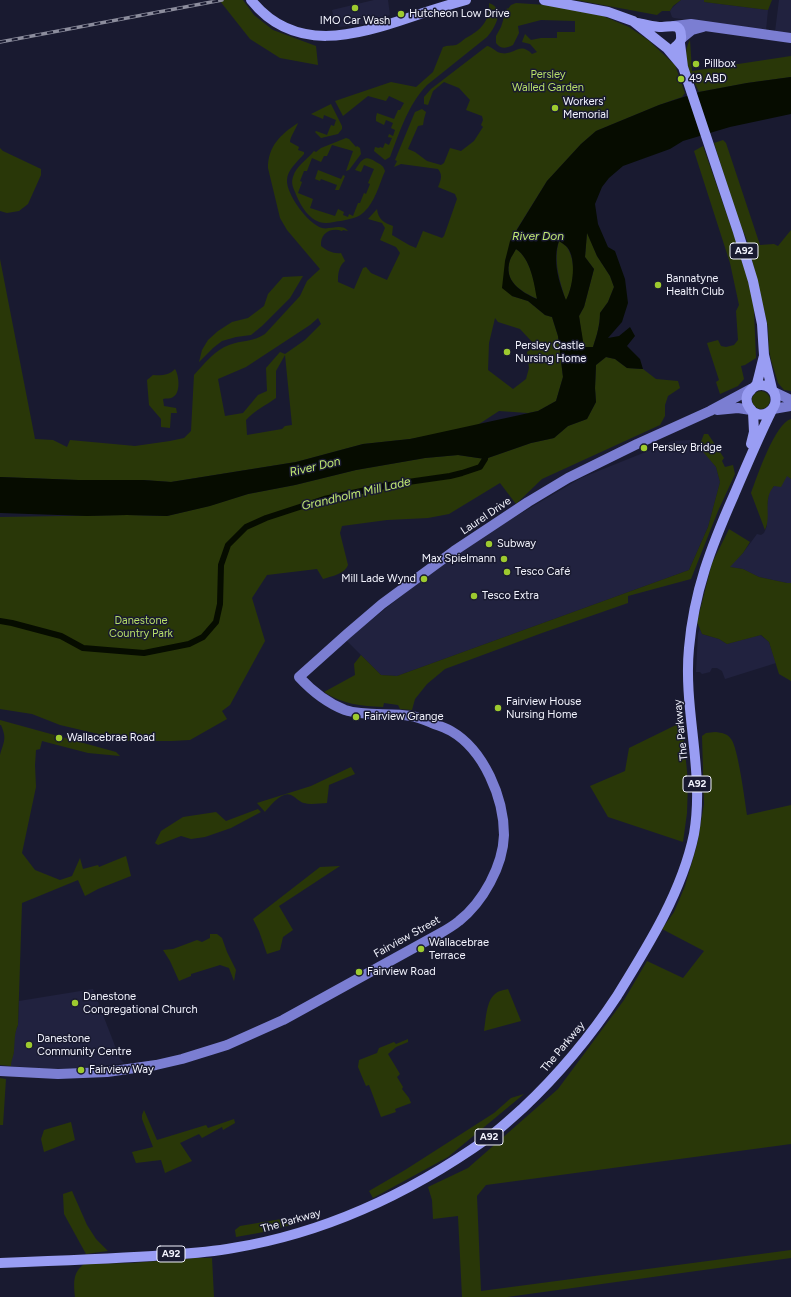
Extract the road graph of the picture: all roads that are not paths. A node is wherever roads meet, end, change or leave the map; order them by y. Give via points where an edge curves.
1 (251, 0) edge
2 (466, 0) edge
3 (544, 0) edge
4 (637, 23) junction
5 (674, 26) junction
6 (705, 26) junction
7 (664, 27) junction
8 (791, 38) edge
9 (680, 41) junction
10 (664, 45) junction
11 (684, 70) junction
12 (764, 355) junction
13 (753, 387) junction
14 (773, 390) junction
15 (791, 400) edge
16 (791, 406) edge
17 (772, 410) junction
18 (710, 411) junction
19 (752, 411) junction
20 (746, 466) junction
21 (299, 677) joint
22 (0, 1071) edge
23 (0, 1263) edge

1 - 2 main road via 282,27 308,35 330,36 365,31
3 - 4 main road, A92 via 608,12
4 - 7 main road, A92
4 - 10 main road, A92
5 - 6 street
5 - 7 main road, A92
5 - 9 main road, A92 via 680,31
6 - 8 street
6 - 9 street via 692,30
7 - 10 main road via 659,33
9 - 10 main road via 673,48
9 - 11 main road, A92
10 - 11 main road, A92
11 - 12 main road, A92 via 753,281 762,324
12 - 13 main road, A92
12 - 14 main road, A92
13 - 14 main road via 767,386
13 - 18 street, Laurel Drive
13 - 19 main road, A92 via 747,396 747,403
14 - 15 street
14 - 17 main road, A92 via 776,403
16 - 17 street
17 - 19 main road via 763,414
17 - 20 main road, A92
18 - 19 street, Laurel Drive via 738,408
18 - 21 street, Laurel Drive via 574,474 528,502 454,551 382,604
19 - 20 main road, A92 via 754,432
20 - 23 main road, The Parkway / A92 via 714,540 696,598 689,649 689,700 698,788 694,831 684,870 667,910 628,979 603,1017 558,1074 513,1118 443,1168 382,1200 322,1225 262,1242 211,1251
21 - 22 street, Fairview Street via 315,693 340,708 358,713 420,718 451,731 471,748 493,783 500,801 504,829 504,842 494,876 482,897 459,921 439,934 283,1020 227,1045 182,1059 120,1071 71,1074

